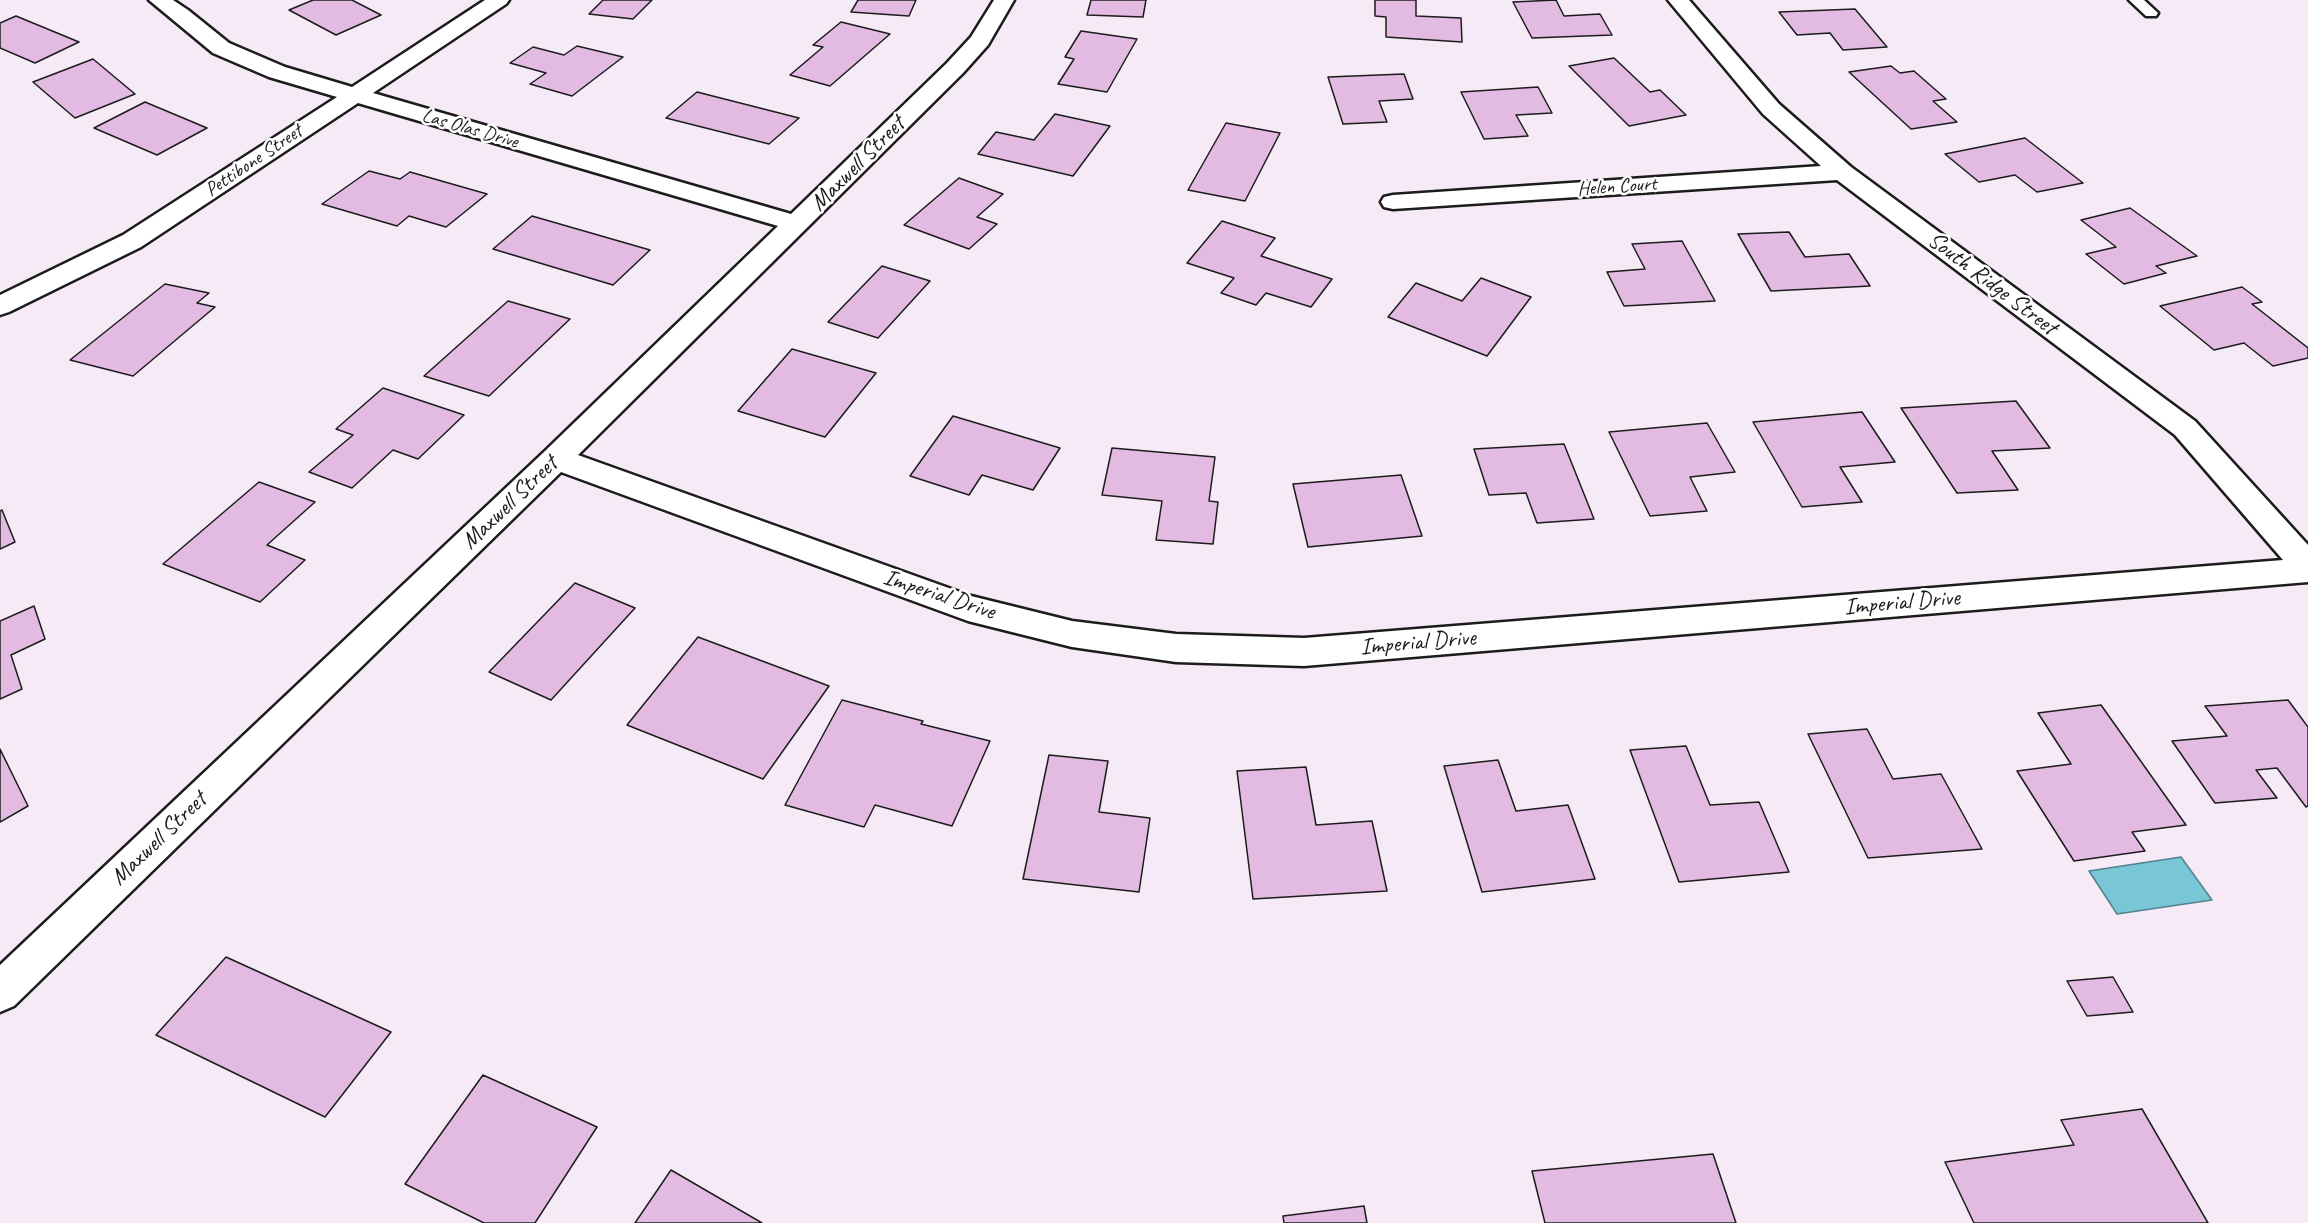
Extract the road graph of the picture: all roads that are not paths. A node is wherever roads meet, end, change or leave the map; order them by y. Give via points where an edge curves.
1 (159, 0) edge
2 (499, 0) edge
3 (1004, 0) edge
4 (1678, 0) edge
5 (2136, 0) edge
6 (2151, 13) dead end
7 (353, 95) junction
8 (1842, 172) junction
9 (1393, 202) dead end
10 (797, 224) junction
11 (0, 306) edge
12 (556, 459) junction
13 (2308, 568) edge
14 (0, 992) edge

1 - 7 street, Las Olas Drive via 221,48 277,72
2 - 7 street, Pettibone Street
3 - 10 street, Maxwell Street via 980,40 955,68
4 - 8 street, South Ridge Street via 1771,109
5 - 6 lane
7 - 10 street, Las Olas Drive
7 - 11 street, Pettibone Street via 132,241
8 - 9 street, Helen Court
8 - 13 street, South Ridge Street via 2185,428
10 - 12 street, Maxwell Street
12 - 13 street, Imperial Drive via 968,608 1072,634 1176,648 1304,652
12 - 14 street, Maxwell Street

